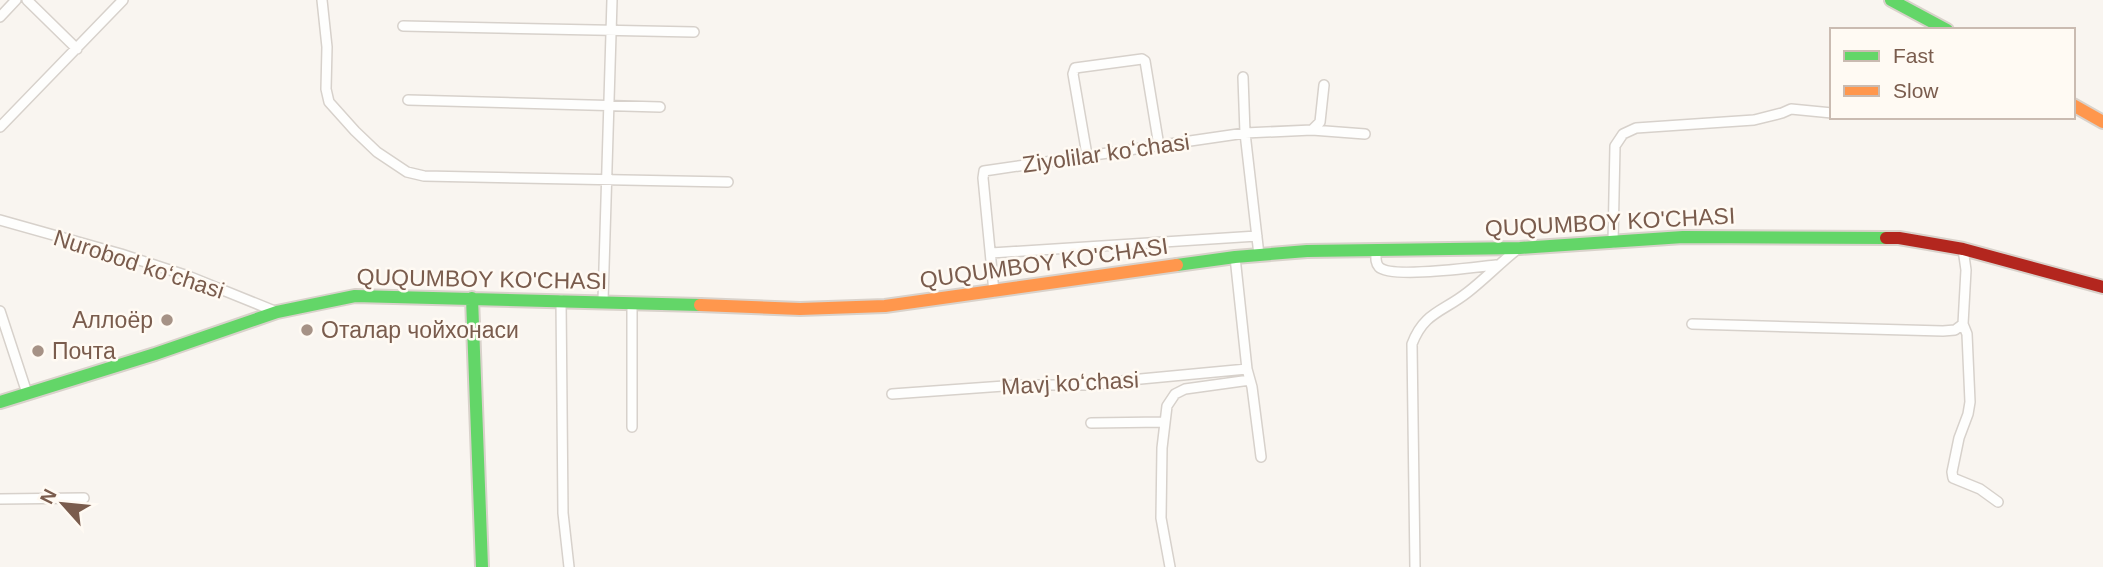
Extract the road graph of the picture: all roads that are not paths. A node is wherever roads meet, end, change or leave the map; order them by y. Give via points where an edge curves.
1 (16, 0) edge
2 (27, 0) edge
3 (123, 0) edge
4 (322, 0) edge
5 (612, 0) edge
6 (1891, 0) edge
7 (0, 17) edge
8 (404, 26) dead end
9 (1944, 28) edge
10 (610, 30) junction
11 (694, 32) dead end
12 (77, 49) junction
13 (1243, 77) dead end
14 (1324, 85) dead end
15 (408, 100) dead end
16 (608, 106) junction
17 (2075, 106) edge
18 (660, 107) dead end
19 (1830, 113) edge
20 (2103, 122) edge
21 (0, 127) edge
22 (1312, 130) junction
23 (1245, 133) junction
24 (1365, 134) dead end
25 (1159, 146) junction
26 (1087, 155) junction
27 (607, 180) junction
28 (728, 182) dead end
29 (0, 220) edge
30 (1257, 236) junction
31 (1614, 243) junction
32 (1520, 248) junction
33 (1964, 248) junction
34 (1376, 251) junction
35 (991, 253) junction
36 (1259, 255) junction
37 (1235, 257) junction
38 (1497, 265) junction
39 (2103, 287) edge
40 (994, 292) junction
41 (472, 298) junction
42 (561, 300) junction
43 (603, 301) junction
44 (632, 303) junction
45 (0, 311) edge
46 (277, 312) junction
47 (1692, 324) dead end
48 (1963, 324) junction
49 (1247, 369) junction
50 (1250, 380) junction
51 (27, 393) junction
52 (892, 394) dead end
53 (0, 402) edge
54 (1164, 422) junction
55 (1091, 423) dead end
56 (632, 427) dead end
57 (1261, 457) dead end
58 (84, 498) dead end
59 (0, 499) edge
60 (1998, 502) dead end
61 (469, 567) edge
62 (482, 567) edge
63 (569, 567) edge
64 (1170, 567) edge
65 (1415, 567) edge

1 - 7 street
2 - 12 street
3 - 12 street
4 - 27 street via 330,102 377,152 407,172
5 - 10 street
6 - 9 main road
8 - 10 street
10 - 11 street
10 - 16 street
12 - 21 street
13 - 23 street
14 - 22 street via 1320,122
15 - 16 street
16 - 18 street
16 - 27 street
17 - 20 main road
19 - 31 street via 1791,108 1754,120 1636,128 1623,134 1615,146
22 - 23 street, Ziyolilar koʻchasi
22 - 24 street, Ziyolilar koʻchasi
23 - 25 street, Ziyolilar koʻchasi
23 - 30 street
25 - 26 street, Ziyolilar koʻchasi
25 - 26 street via 1142,59 1075,68
26 - 35 street, Ziyolilar koʻchasi via 984,171
27 - 28 street
27 - 43 street
29 - 46 street, Nurobod koʻchasi via 121,254
30 - 35 street
30 - 36 street
31 - 32 main road, QUQUMBOY KO'CHASI
31 - 33 main road, QUQUMBOY KO'CHASI via 1683,237 1899,238
32 - 34 main road, QUQUMBOY KO'CHASI
32 - 38 street
33 - 39 main road, QUQUMBOY KO'CHASI
33 - 48 street
34 - 36 main road, QUQUMBOY KO'CHASI
34 - 38 street via 1379,267 1414,277
35 - 40 street
36 - 37 main road, QUQUMBOY KO'CHASI
37 - 40 main road, QUQUMBOY KO'CHASI
37 - 49 street
38 - 65 street via 1467,293 1426,319 1412,344
40 - 44 main road, QUQUMBOY KO'CHASI via 885,306 812,309
41 - 42 main road, QUQUMBOY KO'CHASI
41 - 46 main road, QUQUMBOY KO'CHASI via 355,296
41 - 62 main road
42 - 43 main road, QUQUMBOY KO'CHASI
42 - 63 street via 563,513
43 - 44 main road, QUQUMBOY KO'CHASI
44 - 56 street
45 - 51 street
46 - 51 main road, QUQUMBOY KO'CHASI
47 - 48 street via 1943,331
48 - 60 street via 1970,402 1953,478
49 - 50 street
49 - 52 street, Mavj koʻchasi via 1093,386 1019,385
50 - 54 street, Mavj koʻchasi via 1179,391 1167,406
50 - 57 street
51 - 53 main road, QUQUMBOY KO'CHASI
54 - 55 street, Mavj koʻchasi
54 - 64 street, Mavj koʻchasi via 1161,518
58 - 59 street
61 - 62 street

